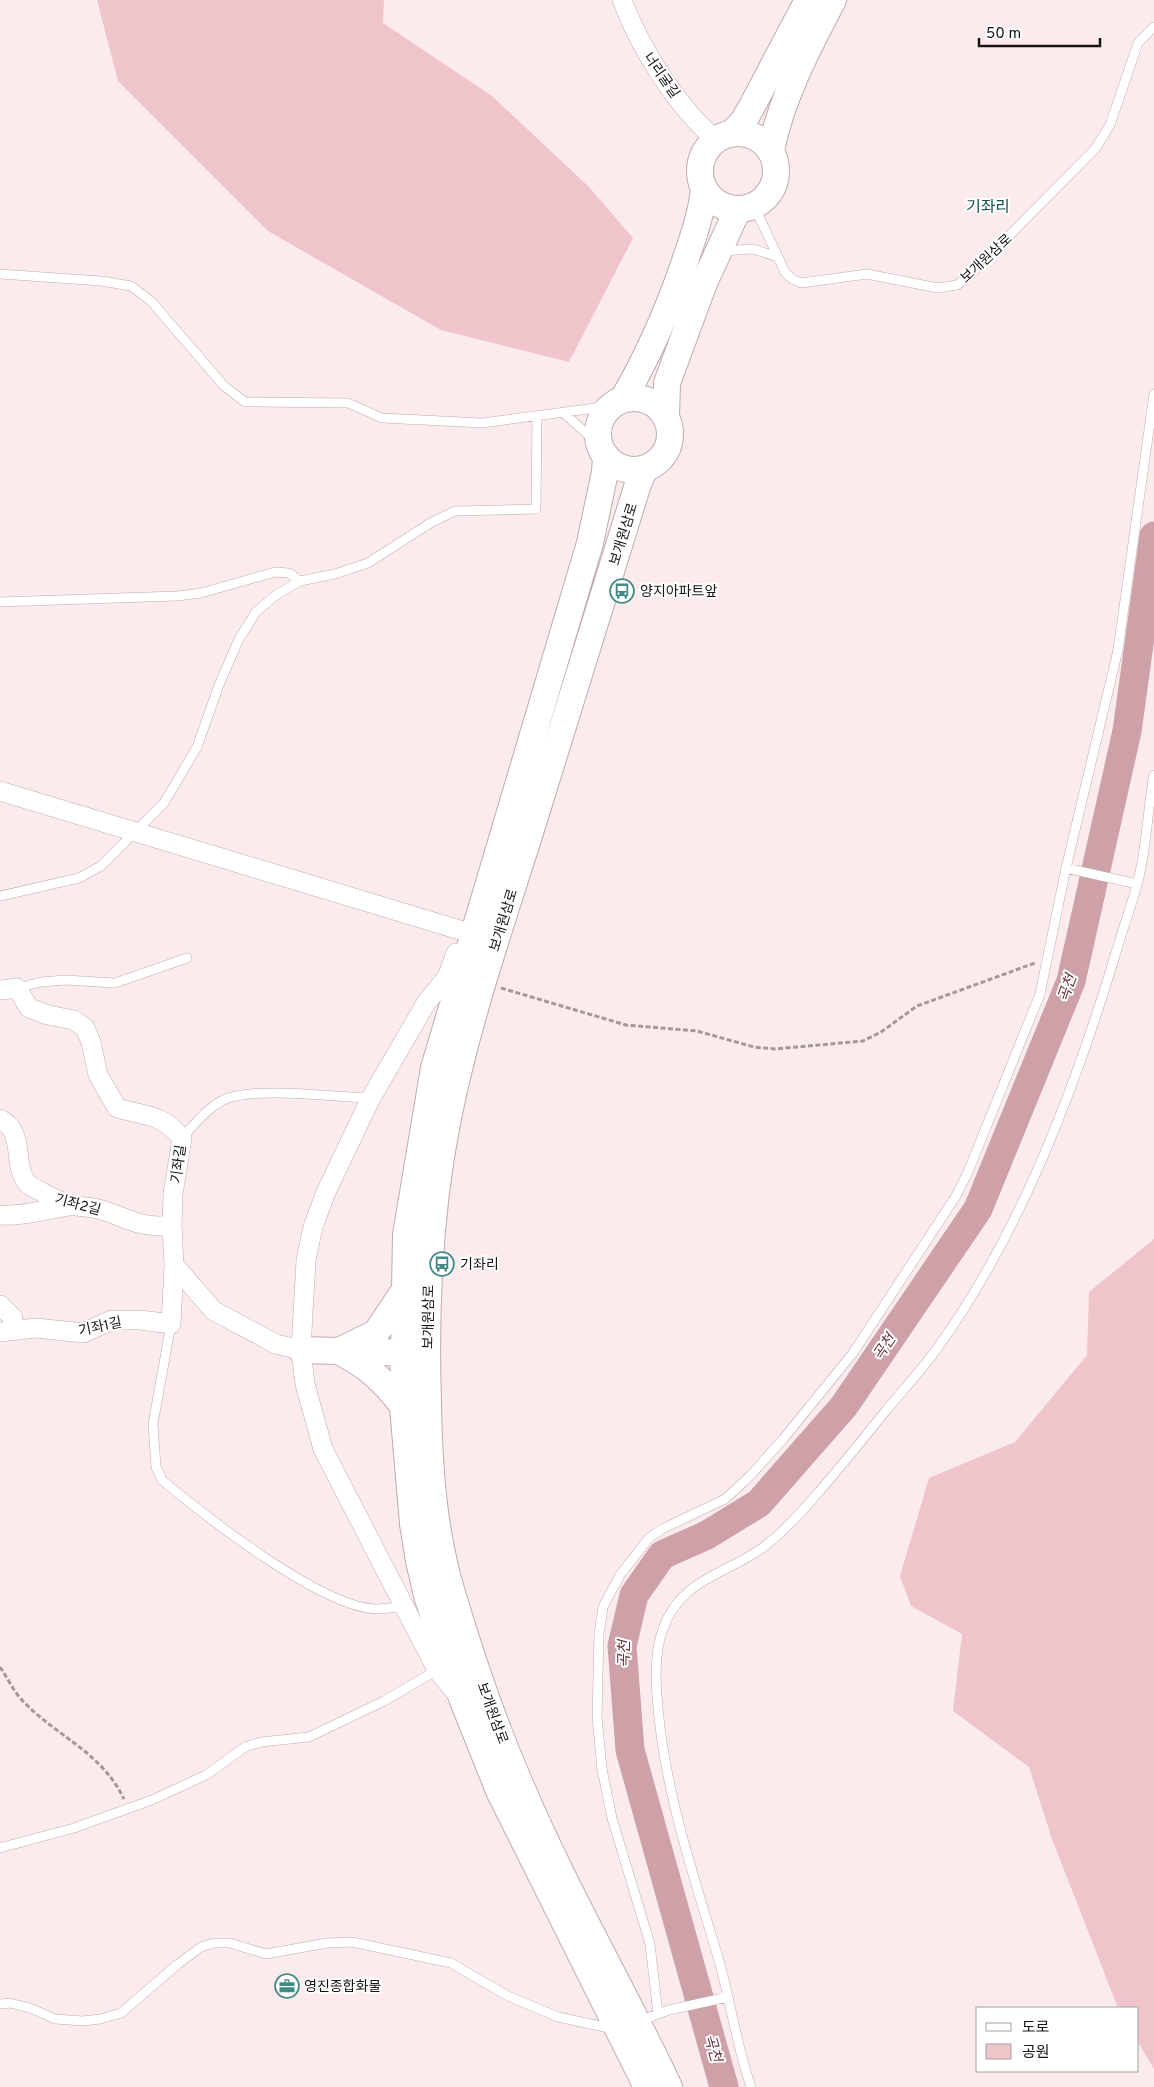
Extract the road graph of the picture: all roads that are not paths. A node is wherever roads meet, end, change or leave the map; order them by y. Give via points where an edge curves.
1 (622, 0) edge
2 (808, 0) edge
3 (833, 0) edge
4 (1154, 27) edge
5 (724, 137) junction
6 (771, 151) junction
7 (704, 189) junction
8 (746, 207) junction
9 (717, 252) junction
10 (778, 257) junction
11 (0, 274) edge
12 (1154, 394) edge
13 (617, 403) junction
14 (565, 414) junction
15 (538, 416) junction
16 (666, 417) junction
17 (603, 450) junction
18 (645, 468) junction
19 (300, 581) junction
20 (0, 602) edge
21 (1154, 774) edge
22 (0, 791) edge
23 (136, 830) junction
24 (1066, 868) junction
25 (1138, 884) junction
26 (0, 896) edge
27 (468, 932) junction
28 (187, 958) dead end
29 (8, 989) edge
30 (370, 1098) junction
31 (0, 1119) edge
32 (182, 1138) junction
33 (76, 1206) junction
34 (0, 1215) edge
35 (172, 1225) junction
36 (174, 1265) junction
37 (404, 1292) junction
38 (0, 1305) edge
39 (171, 1324) junction
40 (6, 1331) edge
41 (301, 1350) junction
42 (339, 1351) junction
43 (415, 1352) junction
44 (403, 1406) junction
45 (404, 1606) junction
46 (437, 1670) junction
47 (464, 1701) junction
48 (0, 1848) edge
49 (728, 1997) junction
50 (0, 2004) edge
51 (638, 2022) junction
52 (647, 2087) edge
53 (670, 2087) edge
54 (751, 2087) edge

1 - 5 street, 너리굴길 via 645,50 697,124
2 - 5 main road, 보개원삼로 via 742,122
3 - 6 main road, 보개원삼로 via 786,99
4 - 10 lane, 보개원삼로 via 1138,43 1110,124 1095,149 957,285 938,288 867,274 801,283 785,272
5 - 6 main road via 754,136
5 - 7 main road, 보개원삼로 via 702,158 700,174
6 - 8 main road, 보개원삼로 via 776,166 775,181 767,196
7 - 8 main road via 715,201 730,208
7 - 13 main road, 보개원삼로 via 697,230 669,304 638,375
8 - 9 main road, 보개원삼로
8 - 10 lane, 보개원삼로
9 - 10 lane via 753,249
9 - 16 main road, 보개원삼로 via 667,383
11 - 15 lane via 131,286 151,301 224,386 244,402 348,403 382,418 435,422 482,424
12 - 24 lane via 1118,650
13 - 14 lane
13 - 16 main road via 634,398 649,401
13 - 17 main road, 보개원삼로 via 601,419 598,436
14 - 15 lane
14 - 17 lane
15 - 19 lane via 536,509 455,511 368,563
16 - 18 main road, 보개원삼로 via 670,432 667,447 658,460
17 - 18 main road via 622,468
17 - 27 main road, 보개원삼로 via 605,472 590,543
18 - 43 main road, 보개원삼로 via 483,982 446,1125 432,1226 428,1287
19 - 20 lane via 289,573 275,572 177,596
19 - 23 lane via 276,595 252,619 239,639 197,747 183,774 164,803
21 - 25 lane
22 - 23 street
23 - 26 lane via 101,866 79,878
23 - 27 street
24 - 25 lane
24 - 51 lane via 1040,994 956,1196 853,1353 784,1438 725,1499 649,1538 620,1575 603,1607 599,1634 598,1717 602,1770 612,1818 650,1944
25 - 49 lane via 1098,1015 1050,1137 1012,1221 976,1288 936,1350 817,1495 758,1551 702,1581 681,1597 669,1612 661,1633 657,1694 668,1775 700,1903
27 - 30 street, 보개원삼로 via 447,977 426,1003
27 - 37 main road, 보개원삼로 via 424,1120 406,1235
28 - 29 lane via 115,983 65,980
29 - 32 street, 기좌길 via 29,1008 74,1020 85,1028 92,1042 98,1075 117,1108 149,1114 169,1124
30 - 32 lane via 250,1093 227,1099 210,1109
30 - 41 street, 보개원삼로 via 313,1227 306,1260
31 - 33 street, 기좌2길 via 6,1122 16,1138 20,1168 28,1184 52,1199
32 - 35 street, 기좌길 via 173,1194
33 - 34 street via 35,1210 14,1216
33 - 35 street, 기좌2길 via 101,1209 130,1222 156,1228
35 - 36 street, 기좌길
36 - 39 street
36 - 41 street via 214,1311 276,1344
37 - 42 main road via 376,1332
37 - 43 main road, 보개원삼로
38 - 40 street via 13,1318
39 - 40 street, 기좌1길 via 112,1320 83,1332 36,1328
39 - 45 lane via 153,1424 156,1467 162,1480 296,1578 352,1604 377,1609
41 - 42 main road
41 - 45 street, 보개원삼로 via 305,1384 323,1449
42 - 43 main road
42 - 44 main road via 376,1375
43 - 44 main road, 보개원삼로
43 - 51 main road, 보개원삼로 via 431,1486 452,1592 521,1787
44 - 47 main road, 보개원삼로 via 419,1561 428,1599
45 - 46 street, 보개원삼로
46 - 47 street, 보개원삼로
46 - 48 lane via 330,1728 309,1736 245,1747 206,1775 129,1808 74,1828
47 - 51 main road, 보개원삼로 via 500,1793
49 - 51 lane via 669,2010
49 - 54 lane
50 - 51 lane via 30,2008 55,2019 100,2019 121,2013 201,1947 214,1943 230,1943 266,1954 352,1942 451,1963 508,1996 558,2017
51 - 52 main road, 보개원삼로
51 - 53 main road, 보개원삼로

